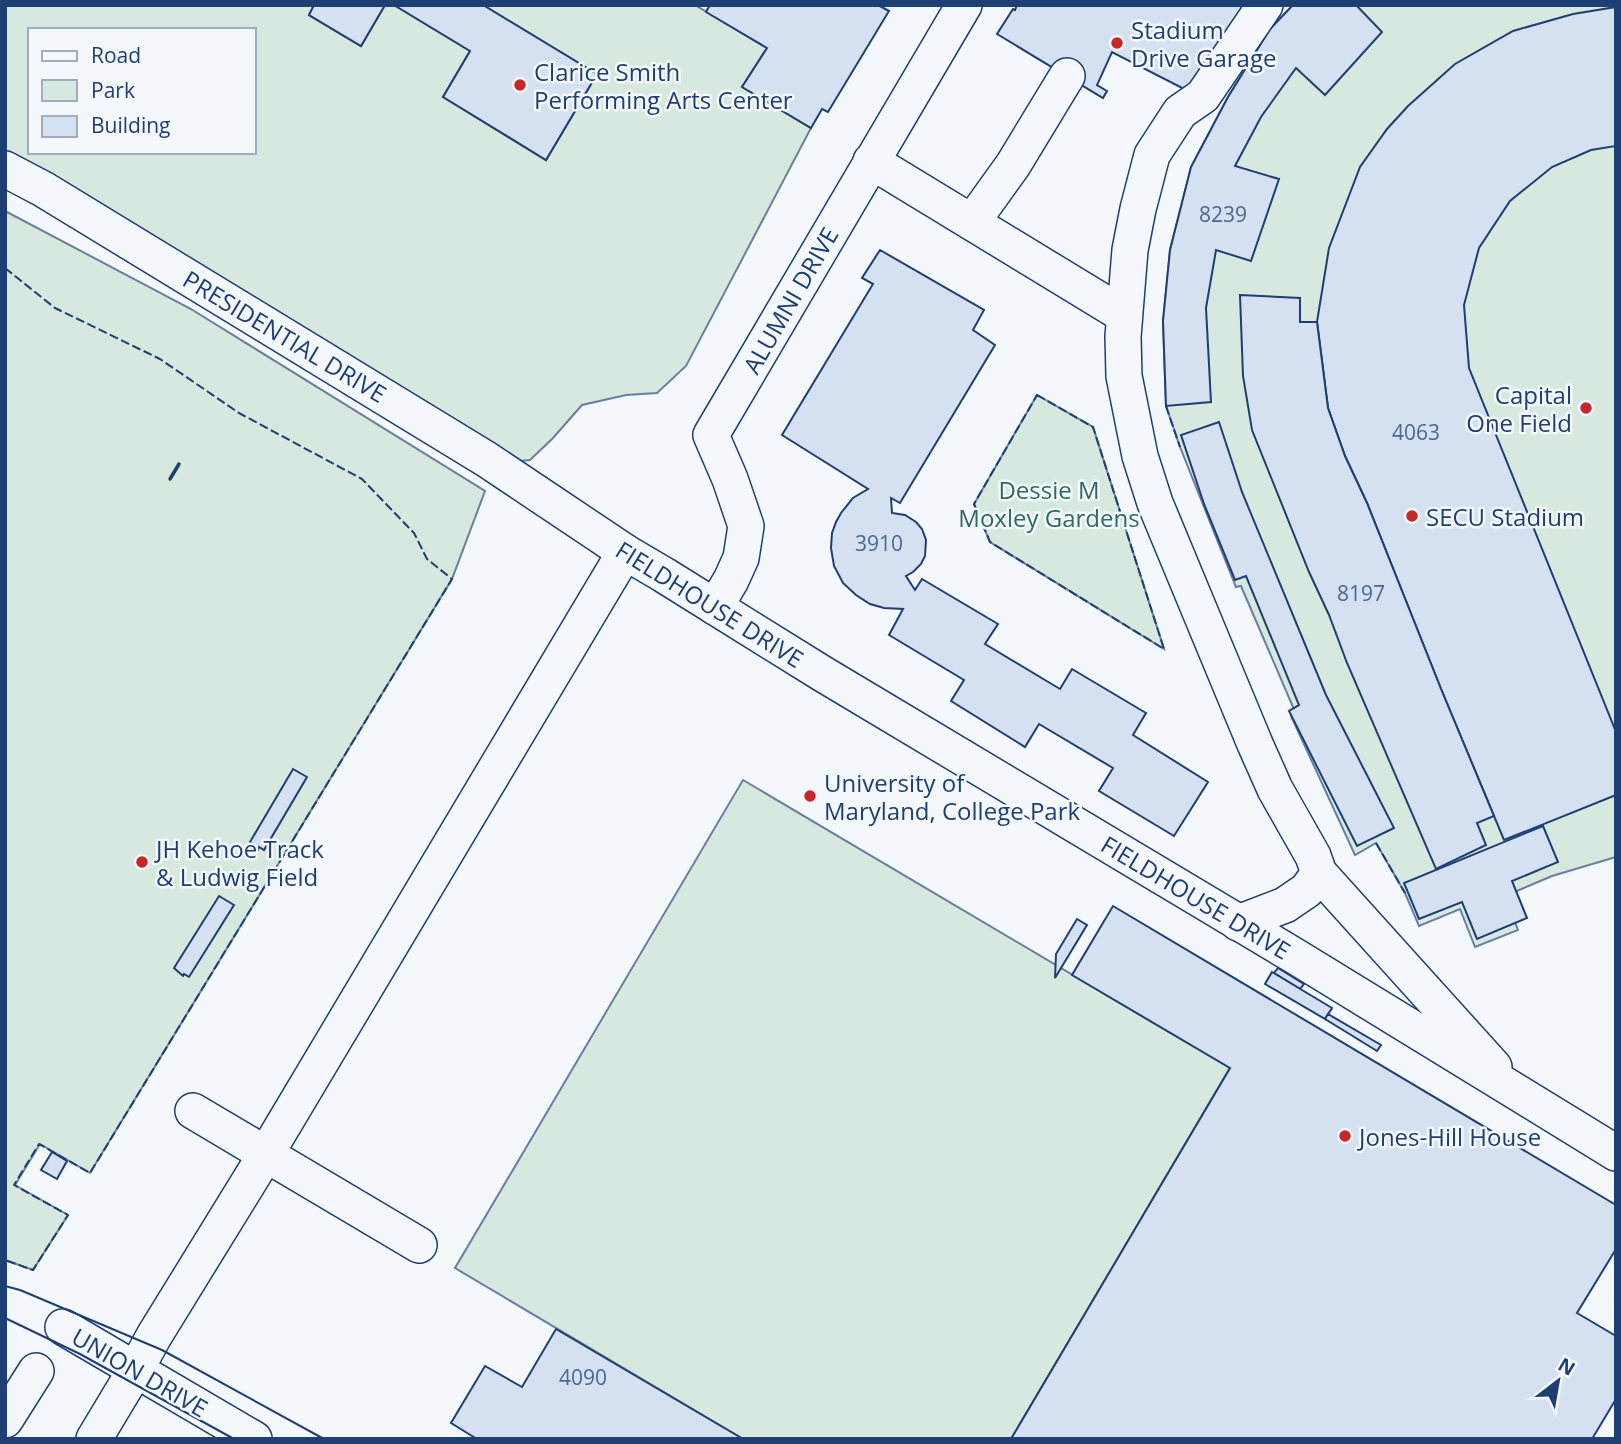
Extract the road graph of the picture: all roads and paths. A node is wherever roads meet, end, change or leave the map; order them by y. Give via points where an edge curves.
1 (964, 5) edge
2 (1265, 5) edge
3 (1067, 76) dead end
4 (872, 161) junction
5 (5, 169) edge
6 (972, 222) junction
7 (1124, 315) junction
8 (560, 510) joint
9 (625, 552) junction
10 (715, 607) junction
11 (1319, 873) junction
12 (1238, 923) junction
13 (1517, 1093) junction
14 (194, 1111) dead end
15 (1616, 1153) edge
16 (266, 1154) junction
17 (419, 1245) dead end
18 (63, 1327) dead end
19 (136, 1369) junction
20 (36, 1371) dead end
21 (5, 1420) edge
22 (94, 1439) edge
23 (254, 1439) edge

1 - 4 street, ALUMNI DRIVE
2 - 7 street via 1203,96 1180,112 1152,155 1130,250
3 - 6 street
4 - 6 street
4 - 10 street, ALUMNI DRIVE via 711,435 746,526 741,558
5 - 8 street, PRESIDENTIAL DRIVE via 475,453
6 - 7 street
7 - 11 street via 1124,376 1155,503 1255,744
8 - 9 street, FIELDHOUSE DRIVE
9 - 10 street, FIELDHOUSE DRIVE
9 - 16 street
10 - 12 street, FIELDHOUSE DRIVE
11 - 12 street via 1307,890 1285,905
11 - 13 street
12 - 13 street, FIELDHOUSE DRIVE
13 - 15 street, FIELDHOUSE DRIVE
14 - 16 street
16 - 17 street
16 - 19 street
18 - 19 street, UNION DRIVE
19 - 22 street
19 - 23 street, UNION DRIVE
20 - 21 street

